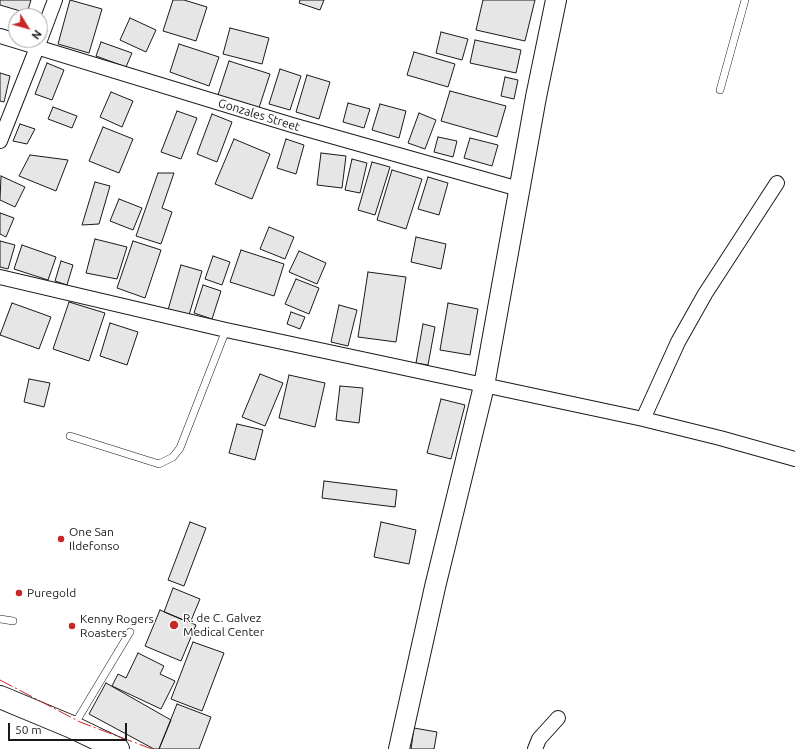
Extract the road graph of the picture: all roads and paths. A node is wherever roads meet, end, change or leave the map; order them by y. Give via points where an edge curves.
1 (55, 0) edge
2 (556, 0) edge
3 (745, 0) edge
4 (48, 19) edge
5 (48, 46) edge
6 (37, 48) edge
7 (720, 90) dead end
8 (0, 141) edge
9 (777, 183) dead end
10 (519, 189) junction
11 (0, 277) edge
12 (226, 330) junction
13 (484, 386) junction
14 (643, 419) junction
15 (70, 436) dead end
16 (795, 459) edge
17 (0, 619) edge
18 (13, 621) dead end
19 (130, 632) dead end
20 (0, 698) edge
21 (558, 718) dead end
22 (72, 726) junction
23 (118, 749) edge
24 (399, 749) edge
25 (535, 749) edge

1 - 4 street
2 - 10 street
3 - 7 lane
5 - 10 street, Gonzales Street via 292,125
6 - 8 street
9 - 14 street via 705,294 678,342
10 - 13 street
11 - 12 street
12 - 13 street
12 - 15 lane via 180,448 173,457 159,464
13 - 14 street
13 - 24 street via 434,587
14 - 16 street
17 - 18 lane
19 - 22 lane
20 - 22 highway
21 - 25 street via 539,739
22 - 23 highway

